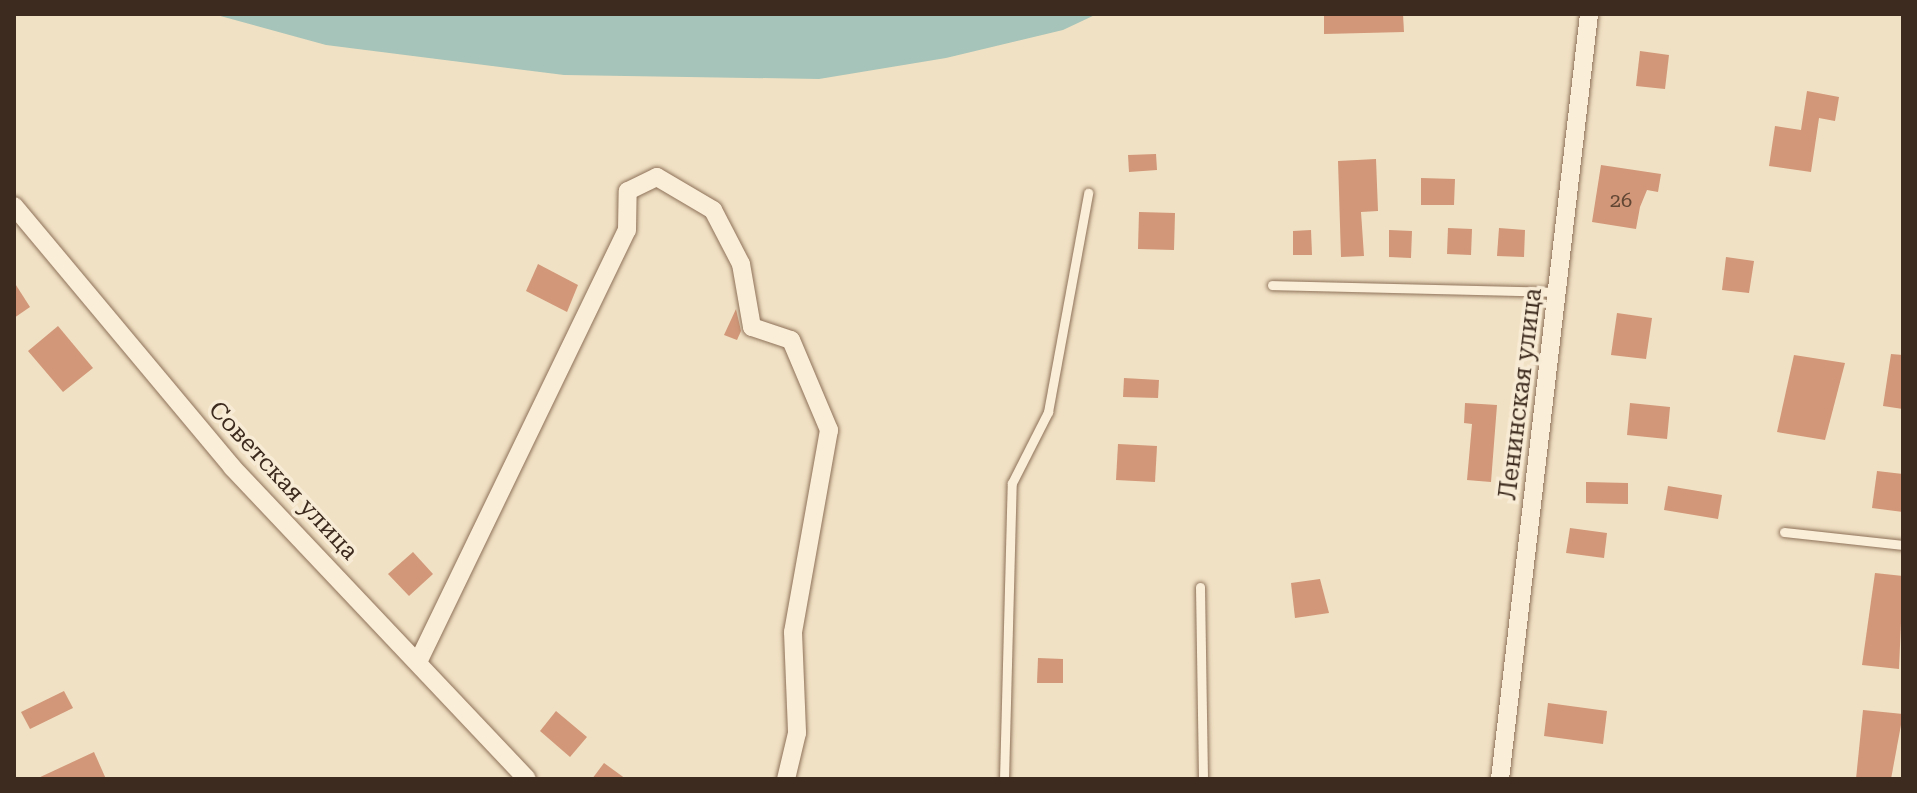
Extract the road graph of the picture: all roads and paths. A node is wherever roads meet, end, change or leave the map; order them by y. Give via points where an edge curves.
1 (1589, 14) edge
2 (1088, 193) dead end
3 (14, 206) edge
4 (1272, 285) dead end
5 (1557, 292) junction
6 (1784, 532) dead end
7 (1903, 545) edge
8 (1200, 587) dead end
9 (419, 660) junction
10 (527, 779) edge
11 (786, 779) edge
12 (1004, 779) edge
13 (1203, 779) edge
14 (1500, 779) edge

1 - 5 street, Ленинская улица
2 - 12 lane via 1048,412 1012,483
3 - 9 street, Советская улица via 232,467
4 - 5 lane
5 - 14 street, Ленинская улица
6 - 7 lane
8 - 13 lane
9 - 10 street, Советская улица
9 - 11 street via 627,230 628,191 657,177 713,210 741,264 752,327 791,340 829,430 793,632 797,733

